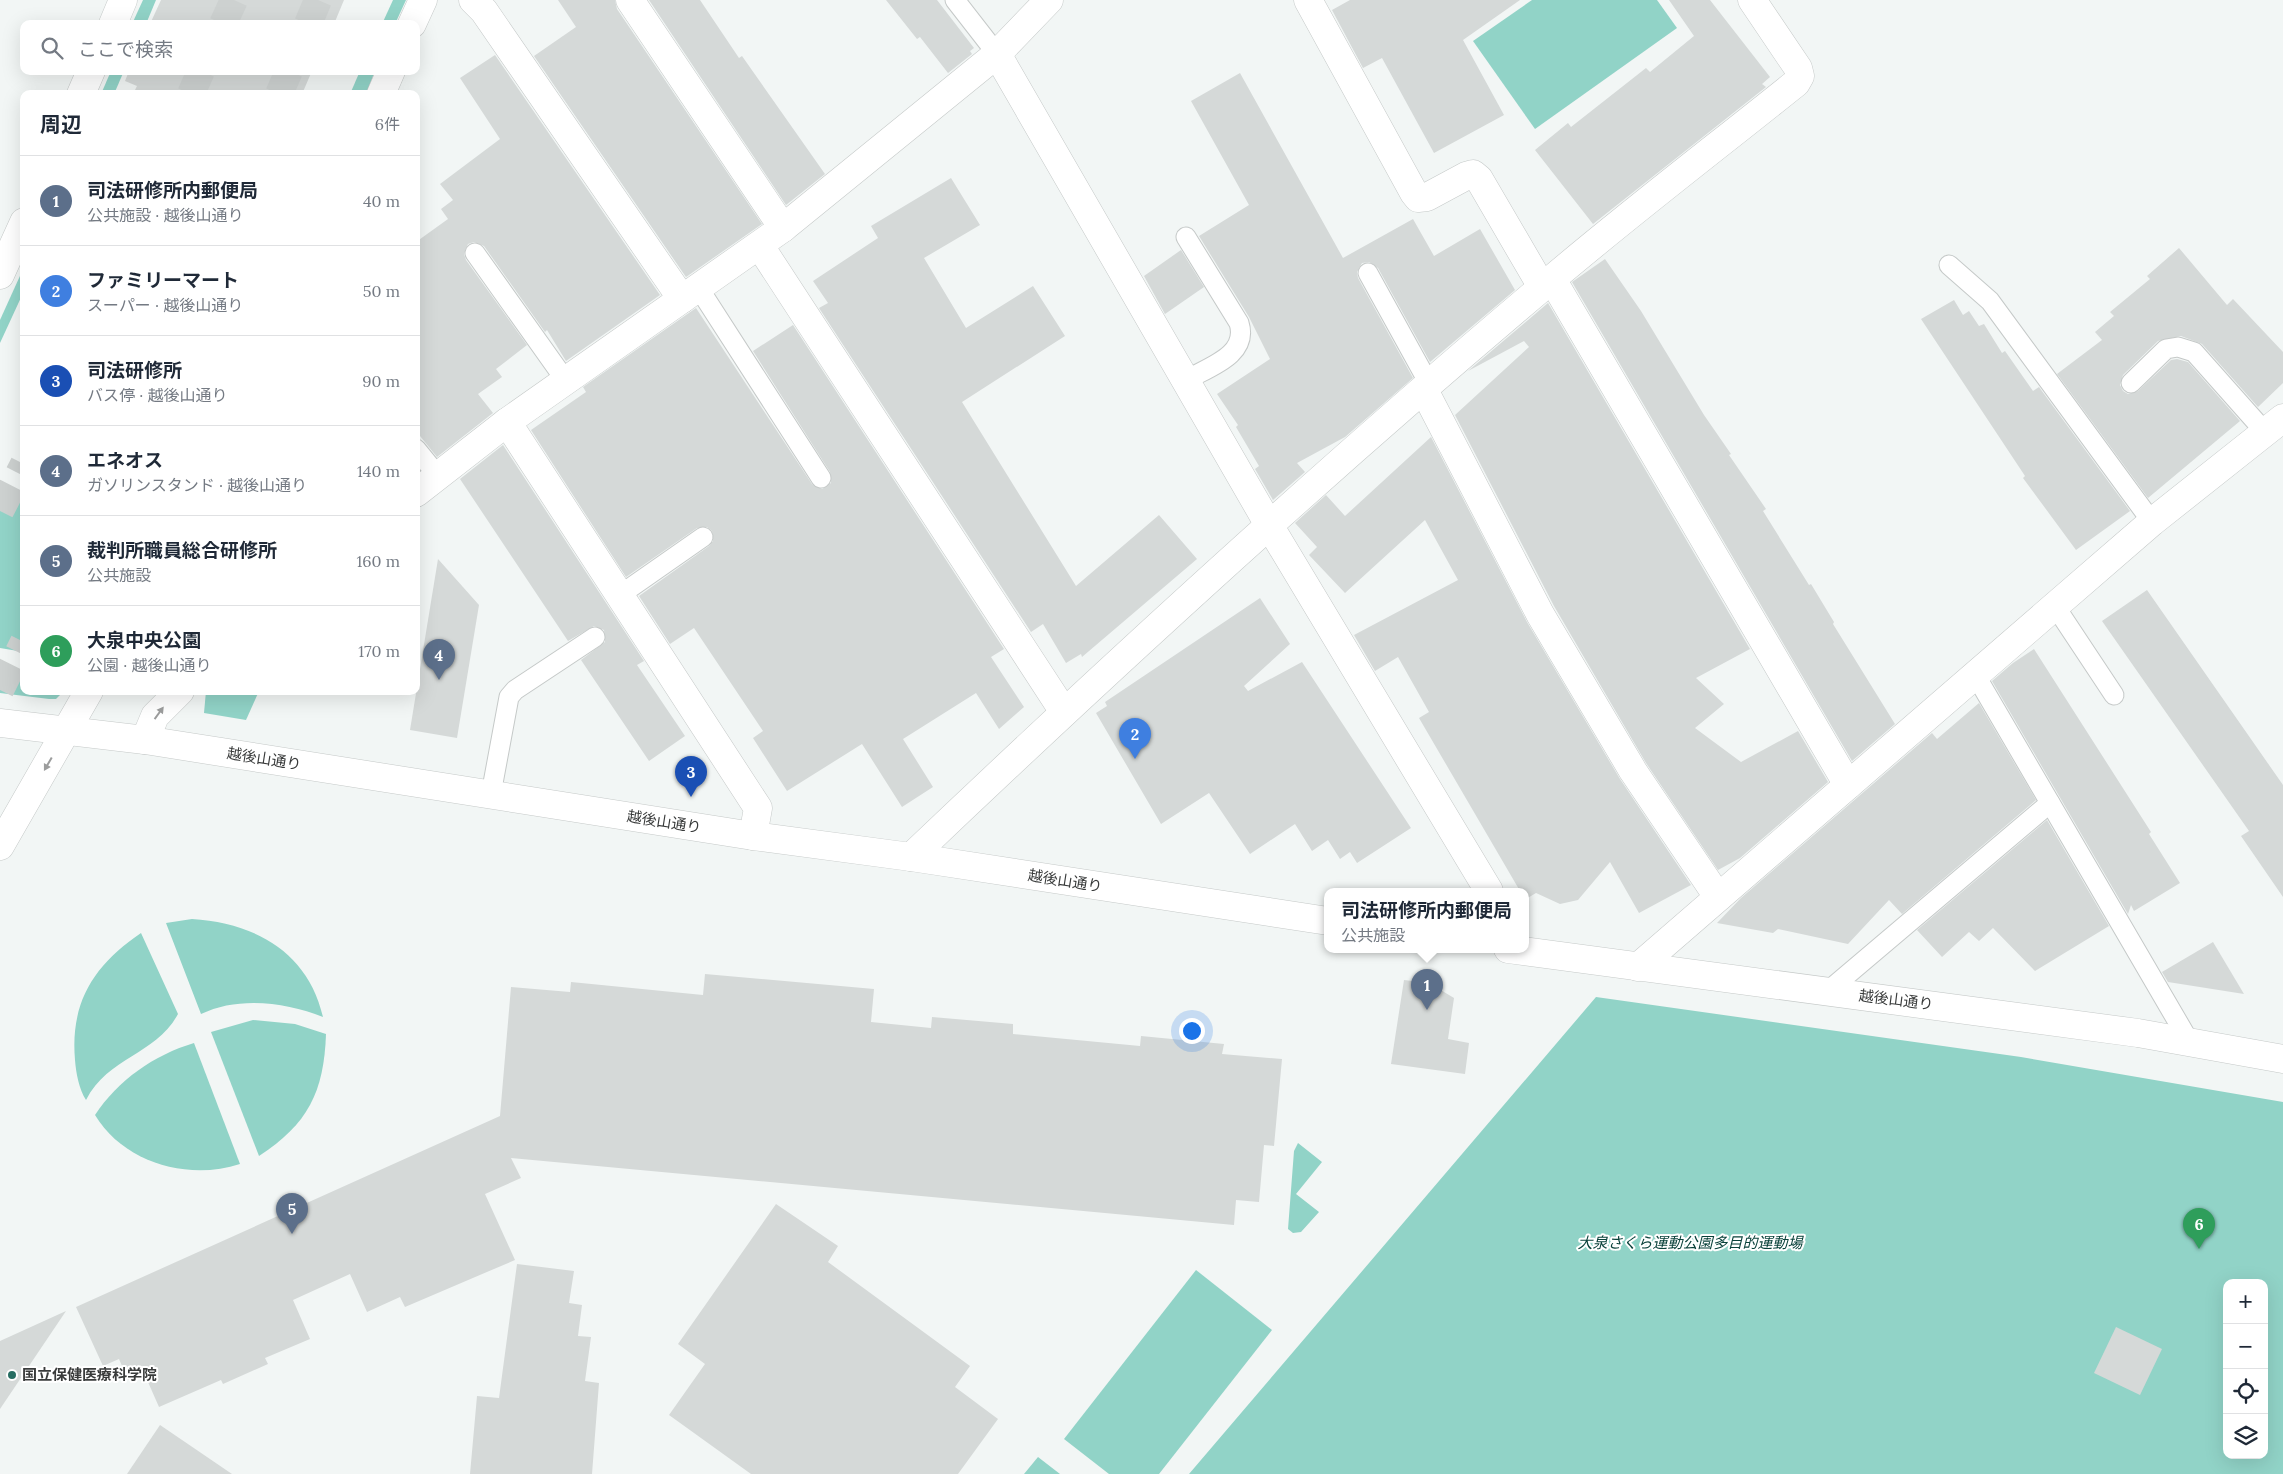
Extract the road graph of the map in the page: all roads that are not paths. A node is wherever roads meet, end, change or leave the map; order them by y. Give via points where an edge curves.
1 (123, 0) edge
2 (422, 0) edge
3 (473, 0) edge
4 (630, 0) edge
5 (955, 0) edge
6 (1049, 0) edge
7 (1308, 0) edge
8 (1752, 0) edge
9 (114, 20) edge
10 (414, 20) edge
11 (997, 54) junction
12 (89, 75) edge
13 (389, 75) edge
14 (83, 90) edge
15 (383, 90) edge
16 (783, 228) junction
17 (20, 231) edge
18 (1186, 237) dead end
19 (760, 246) junction
20 (475, 253) dead end
21 (1949, 265) dead end
22 (1368, 273) dead end
23 (0, 275) edge
24 (1547, 283) junction
25 (690, 293) junction
26 (1186, 380) junction
27 (566, 381) junction
28 (2131, 383) dead end
29 (1428, 387) junction
30 (507, 422) junction
31 (2274, 425) edge
32 (420, 454) edge
33 (438, 476) junction
34 (821, 478) dead end
35 (420, 490) edge
36 (2152, 522) junction
37 (1269, 525) junction
38 (703, 537) dead end
39 (620, 595) junction
40 (2055, 606) junction
41 (595, 637) dead end
42 (1976, 676) junction
43 (87, 695) edge
44 (176, 695) edge
45 (2114, 695) dead end
46 (1064, 712) junction
47 (0, 723) edge
48 (66, 732) junction
49 (145, 740) junction
50 (1848, 785) junction
51 (491, 794) junction
52 (2050, 803) junction
53 (753, 836) junction
54 (0, 846) edge
55 (911, 857) junction
56 (1487, 888) edge
57 (1718, 897) junction
58 (1324, 920) edge
59 (1529, 951) edge
60 (1638, 967) junction
61 (1828, 991) junction
62 (2189, 1041) junction
63 (2280, 1055) edge

1 - 9 street
2 - 10 street
3 - 25 street
4 - 16 street
5 - 11 lane
6 - 11 street
7 - 24 street via 1418,198 1427,197 1473,174
8 - 24 street via 1798,68 1800,76 1796,83
11 - 16 street
11 - 26 street
12 - 14 street
13 - 15 street
16 - 19 street
17 - 23 street
18 - 26 lane via 1239,323 1242,336 1231,354
19 - 25 street
19 - 46 street
20 - 27 lane
21 - 36 lane via 1990,300
22 - 29 lane
24 - 29 street
24 - 50 street
25 - 27 street
25 - 34 lane
26 - 37 street
27 - 30 street
28 - 31 lane via 2166,349 2186,348
29 - 37 street
29 - 57 street via 1545,623 1633,771
30 - 33 street
30 - 39 street
31 - 36 street
32 - 33 lane
33 - 35 street
36 - 40 street
37 - 46 street
37 - 56 street
38 - 39 lane
39 - 53 street via 758,808
40 - 42 street
40 - 45 lane
41 - 51 lane via 509,697
42 - 50 street
42 - 52 lane
43 - 48 street
49 -> 44 street via 155,716
46 - 55 street
47 - 48 street, 越後山通り
48 - 49 street, 越後山通り
48 -> 54 street
49 - 51 street, 越後山通り
50 - 57 street
51 - 53 street, 越後山通り
52 - 61 lane
52 - 62 lane
53 - 55 street, 越後山通り
55 - 58 street, 越後山通り
57 - 60 street
59 - 60 street, 越後山通り
60 - 61 street, 越後山通り
61 - 62 street, 越後山通り
62 - 63 street, 越後山通り

